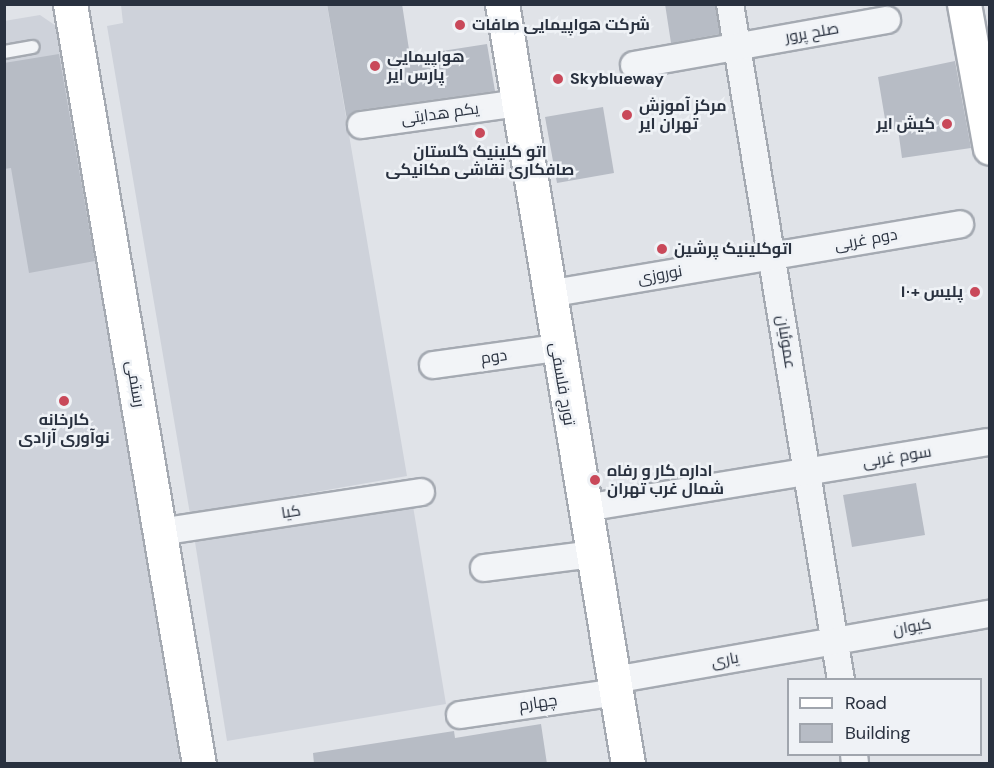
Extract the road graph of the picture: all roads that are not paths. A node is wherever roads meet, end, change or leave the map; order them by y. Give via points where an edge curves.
1 (70, 4) edge
2 (502, 4) edge
3 (730, 4) edge
4 (964, 4) edge
5 (887, 20) dead end
6 (737, 46) junction
7 (33, 47) dead end
8 (4, 52) edge
9 (634, 64) dead end
10 (519, 103) junction
11 (361, 125) dead end
12 (990, 148) edge
13 (960, 224) dead end
14 (771, 256) junction
15 (548, 294) junction
16 (555, 348) junction
17 (433, 365) dead end
18 (987, 442) dead end
19 (807, 471) junction
20 (422, 492) dead end
21 (585, 508) junction
22 (160, 532) junction
23 (593, 554) junction
24 (484, 568) dead end
25 (990, 614) edge
26 (835, 641) junction
27 (842, 678) edge
28 (615, 686) junction
29 (460, 715) dead end
30 (200, 764) edge
31 (627, 764) edge

1 - 22 street, رستمی
2 - 10 street, تورج فلسفی
3 - 6 street, عموئیان
4 - 12 street
5 - 6 street, صلح پرور
6 - 9 street, صلح پرور
6 - 14 street, عموئیان
7 - 8 lane
10 - 11 street, یکم هدایتی
10 - 15 street, تورج فلسفی
13 - 14 street, دوم غربی
14 - 15 street, نوروزی
14 - 19 street, عموئیان
15 - 16 street, تورج فلسفی
16 - 17 street, دوم
16 - 21 street, تورج فلسفی
18 - 19 street, سوم غربی
19 - 21 street, سوم غربی
19 - 26 street, عموئیان
20 - 22 street, کیا
21 - 23 street, تورج فلسفی
22 - 30 street, رستمی
23 - 24 street
23 - 28 street, تورج فلسفی
25 - 26 street, کیوان
26 - 27 street, عموئیان
26 - 28 street, یاری
28 - 29 street, چهارم
28 - 31 street, تورج فلسفی

